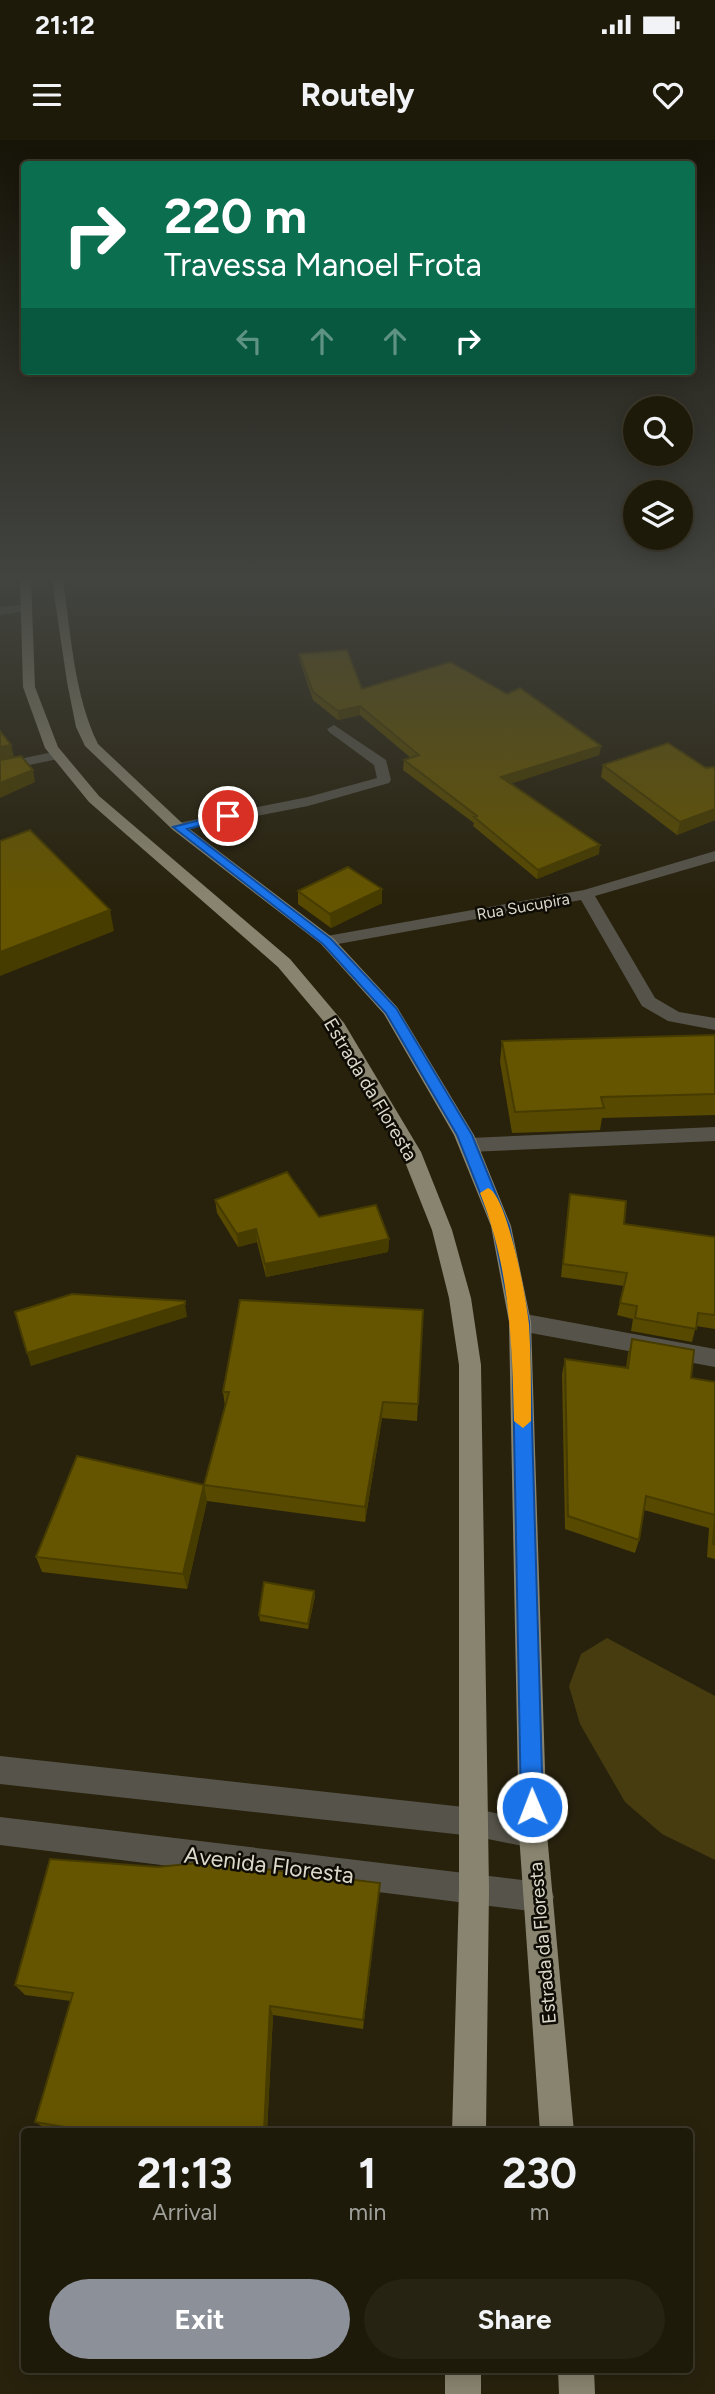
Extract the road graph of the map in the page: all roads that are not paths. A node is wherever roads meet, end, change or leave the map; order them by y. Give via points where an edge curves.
1 (29, 685) edge
2 (74, 685) edge
3 (334, 729) dead end
4 (58, 755) junction
5 (0, 767) edge
6 (178, 827) junction
7 (715, 856) edge
8 (586, 894) junction
9 (327, 941) junction
10 (715, 1024) edge
11 (715, 1134) edge
12 (469, 1145) junction
13 (520, 1322) junction
14 (715, 1359) edge
15 (0, 1770) edge
16 (473, 1822) junction
17 (0, 1831) edge
18 (533, 1834) junction
19 (474, 1890) junction
20 (538, 1897) junction
21 (469, 2128) edge
22 (557, 2128) edge
23 (463, 2373) edge
24 (576, 2373) edge
25 (463, 2394) edge
26 (578, 2394) edge

1 - 4 main road, Estrada da Floresta
2 - 6 main road, Estrada da Floresta via 92,746
3 - 6 street via 381,763 384,780 341,795
4 - 5 street
4 - 16 main road, Estrada da Floresta via 94,799 284,963 338,1027 411,1152 442,1230 460,1298 470,1365
6 - 9 main road, Estrada da Floresta
7 - 8 street, Rua Sucupira
8 - 9 street, Rua Sucupira
8 - 10 street via 649,1002 674,1017
9 - 12 main road, Estrada da Floresta via 391,1011
11 - 12 street
12 - 13 main road, Estrada da Floresta via 501,1226
13 - 14 street
13 - 18 main road, Estrada da Floresta
15 - 16 street
16 - 18 street
16 - 19 main road, Estrada da Floresta
17 - 19 street, Avenida Floresta
18 - 20 main road, Estrada da Floresta
19 - 20 street, Avenida Floresta
19 - 21 main road, Estrada da Floresta
20 - 22 main road, Estrada da Floresta
23 - 25 main road
24 - 26 main road

